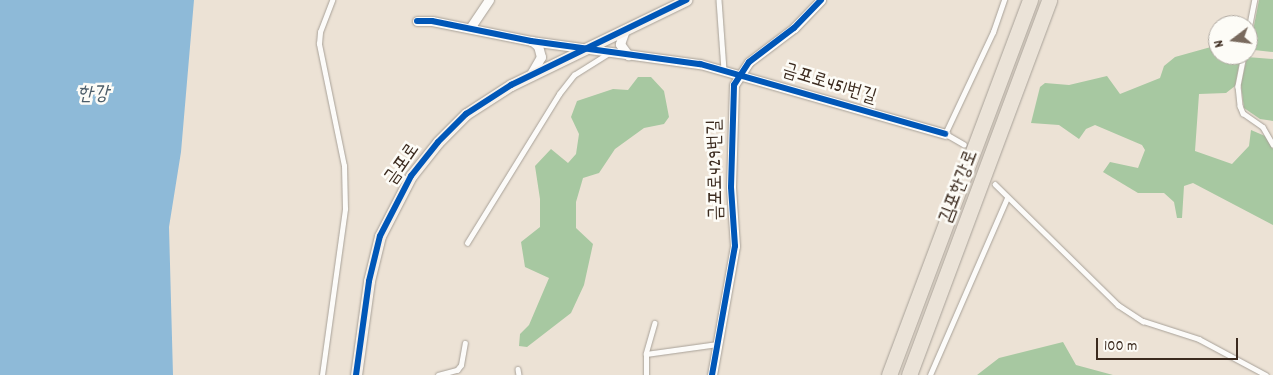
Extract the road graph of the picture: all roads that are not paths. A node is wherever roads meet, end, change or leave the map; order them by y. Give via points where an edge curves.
1 (332, 0) edge
2 (489, 0) edge
3 (686, 0) edge
4 (719, 0) edge
5 (821, 0) edge
6 (1004, 0) edge
7 (1030, 0) edge
8 (1049, 0) edge
9 (1254, 0) edge
10 (1251, 15) edge
11 (417, 22) dead end
12 (470, 28) junction
13 (625, 29) junction
14 (532, 41) junction
15 (584, 49) junction
16 (610, 53) junction
17 (628, 56) junction
18 (1242, 65) edge
19 (724, 70) junction
20 (739, 73) junction
21 (531, 74) junction
22 (945, 134) junction
23 (1273, 144) edge
24 (964, 145) dead end
25 (996, 184) dead end
26 (1007, 198) junction
27 (468, 243) dead end
28 (655, 323) dead end
29 (464, 343) dead end
30 (718, 344) junction
31 (646, 354) junction
32 (518, 369) dead end
33 (322, 375) edge
34 (356, 375) edge
35 (438, 375) edge
36 (519, 375) edge
37 (646, 375) edge
38 (712, 375) edge
39 (889, 375) edge
40 (909, 375) edge
41 (930, 375) edge
42 (1266, 375) edge

1 - 33 lane via 319,44 344,166 345,209
2 - 12 street
3 - 13 main road, 금포로
4 - 19 lane
5 - 20 street via 806,18
6 - 22 lane via 990,40
7 - 39 highway, 김포한강로
8 - 40 highway, 김포한강로
9 - 10 lane
11 - 12 street via 432,21
12 - 14 street
13 - 15 main road, 금포로
13 - 17 street via 620,44
14 - 15 street
14 - 21 street via 538,46 541,57
15 - 16 street, 금포로451번길
15 - 21 main road, 금포로
16 - 17 street, 금포로451번길
16 - 27 lane via 574,75 559,94
17 - 19 street, 금포로451번길
18 - 23 lane via 1238,86 1240,106 1263,127
19 - 20 street, 금포로451번길
20 - 22 street, 금포로451번길
20 - 30 street, 금포로429번길 via 732,97 731,216 735,246
21 - 34 main road, 금포로 via 466,114 423,159 400,194 373,259
22 - 24 lane, 금포로451번길
25 - 26 lane
26 - 41 lane
26 - 42 lane via 1118,305 1143,321 1199,339
28 - 31 lane
29 - 35 lane via 461,365
30 - 31 lane
30 - 38 street, 금포로429번길
31 - 37 lane
32 - 36 lane

